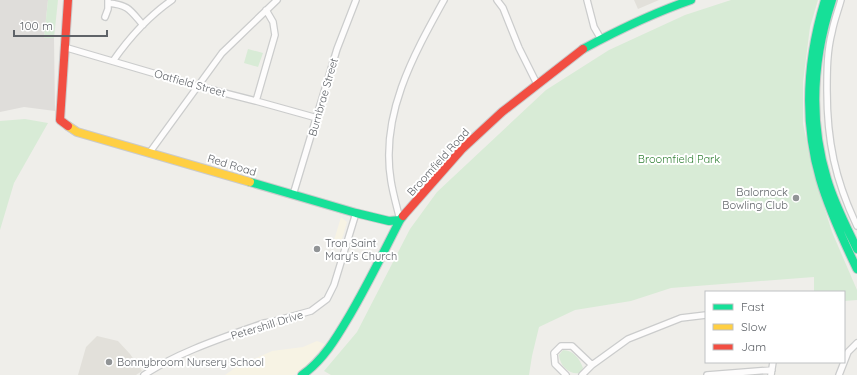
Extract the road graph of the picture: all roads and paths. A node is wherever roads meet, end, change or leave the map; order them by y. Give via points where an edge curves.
1 (68, 0) edge
2 (172, 0) edge
3 (277, 0) edge
4 (356, 0) edge
5 (444, 0) edge
6 (497, 0) edge
7 (587, 0) edge
8 (691, 0) edge
9 (825, 0) edge
10 (832, 0) edge
11 (841, 0) edge
12 (108, 1) edge
13 (266, 10) junction
14 (105, 17) dead end
15 (143, 25) junction
16 (601, 39) junction
17 (64, 47) junction
18 (113, 61) junction
19 (536, 84) junction
20 (197, 86) junction
21 (256, 101) junction
22 (317, 118) junction
23 (827, 118) junction
24 (813, 120) junction
25 (150, 152) junction
26 (293, 195) junction
27 (356, 213) junction
28 (400, 220) junction
29 (857, 226) edge
30 (857, 249) edge
31 (857, 269) edge
32 (705, 315) edge
33 (857, 343) edge
34 (845, 360) edge
35 (844, 363) edge
36 (592, 365) junction
37 (772, 372) edge
38 (144, 375) edge
39 (302, 375) edge
40 (566, 375) edge
41 (582, 375) edge
42 (711, 375) edge
43 (839, 375) edge

1 - 17 street
2 - 15 street
3 - 13 street
4 - 22 street, Burnbrae Street via 337,49
5 - 28 street via 419,48 397,100 390,153 391,180
6 - 19 street via 503,8 518,48
7 - 16 street via 594,26
8 - 16 street, Broomfield Road via 657,12
9 - 24 street via 814,37 811,63 809,92
10 - 24 street via 818,55
11 - 23 street via 831,34 827,74
12 - 14 street
12 - 15 street via 128,8
13 - 20 street via 222,53
13 - 21 street via 273,22 275,35
15 - 18 street
16 - 19 street, Broomfield Road via 580,51
17 - 18 street, Oatfield Street
17 - 25 street, Red Road via 60,120 77,132
18 - 20 street, Oatfield Street
19 - 28 street, Broomfield Road via 462,149
20 - 21 street, Oatfield Street
20 - 25 street
21 - 22 street, Oatfield Street
22 - 26 street, Burnbrae Street
23 - 24 street
23 - 29 street via 838,177
24 - 30 street via 827,179
24 - 31 street via 814,152 821,179 838,230
25 - 26 street, Red Road
26 - 27 street, Red Road
27 - 28 street, Red Road via 390,221
27 - 38 street, Petershill Drive via 334,285 327,299 311,311 264,323 220,339 158,366
28 - 39 street, Broomfield Road via 335,340 311,369
32 - 36 street via 681,318 628,339
33 - 34 street via 848,352
35 - 43 street
36 - 40 street via 572,346 561,346 554,353 555,364
36 - 41 street
37 - 42 street

